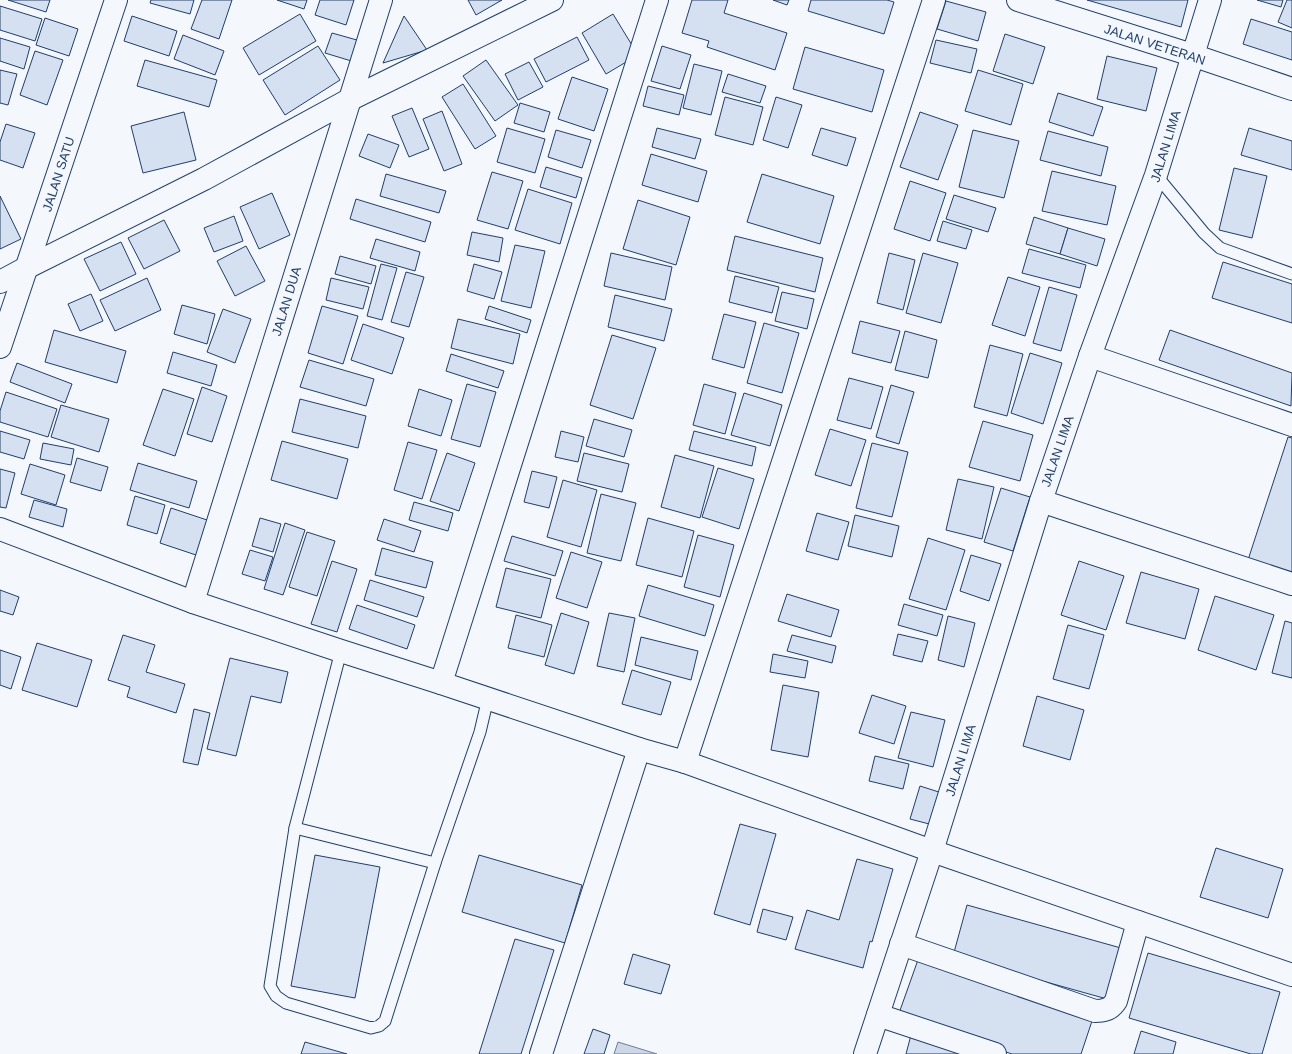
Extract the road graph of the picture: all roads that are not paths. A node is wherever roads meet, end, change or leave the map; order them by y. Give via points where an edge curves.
1 (116, 0) edge
2 (380, 0) edge
3 (552, 0) edge
4 (657, 0) edge
5 (934, 0) edge
6 (1018, 0) edge
7 (1210, 0) edge
8 (1192, 55) junction
9 (1292, 90) edge
10 (349, 100) junction
11 (1156, 175) junction
12 (28, 267) junction
13 (1292, 274) edge
14 (0, 282) edge
15 (0, 347) edge
16 (1090, 356) junction
17 (1292, 425) edge
18 (1040, 501) junction
19 (0, 529) edge
20 (1292, 584) edge
21 (193, 602) junction
22 (341, 651) junction
23 (441, 683) junction
24 (488, 698) junction
25 (639, 749) junction
26 (685, 762) junction
27 (295, 828) junction
28 (932, 851) junction
29 (435, 863) junction
30 (1138, 922) junction
31 (901, 944) junction
32 (1292, 974) edge
33 (878, 1015) junction
34 (541, 1054) edge
35 (865, 1054) edge
36 (995, 1054) edge

1 - 12 street, JALAN SATU
2 - 10 street, JALAN DUA
3 - 10 street
4 - 23 street
5 - 26 street
6 - 8 street, JALAN VETERAN
7 - 8 street, JALAN LIMA
8 - 9 street, JALAN VETERAN
8 - 11 street, JALAN LIMA
10 - 12 street via 204,179
10 - 21 street, JALAN DUA
11 - 13 lane via 1204,233 1220,248
11 - 16 street, JALAN LIMA
12 - 14 street
12 - 15 street, JALAN SATU
16 - 17 street
16 - 18 street, JALAN LIMA
18 - 20 street
18 - 28 street, JALAN LIMA
19 - 21 street
21 - 22 street
22 - 23 street
22 - 27 lane
23 - 24 street
24 - 25 street
24 - 29 lane via 480,732
25 - 26 street
25 - 34 street
26 - 28 street
27 - 29 lane
27 - 29 lane via 270,986 276,996 286,1003 371,1028 385,1021
28 - 30 street
28 - 31 street, JALAN LIMA
30 - 31 street via 1116,1001 1110,1008 1095,1011
30 - 32 street
31 - 33 street, JALAN LIMA
33 - 35 street, JALAN LIMA
33 - 36 street

